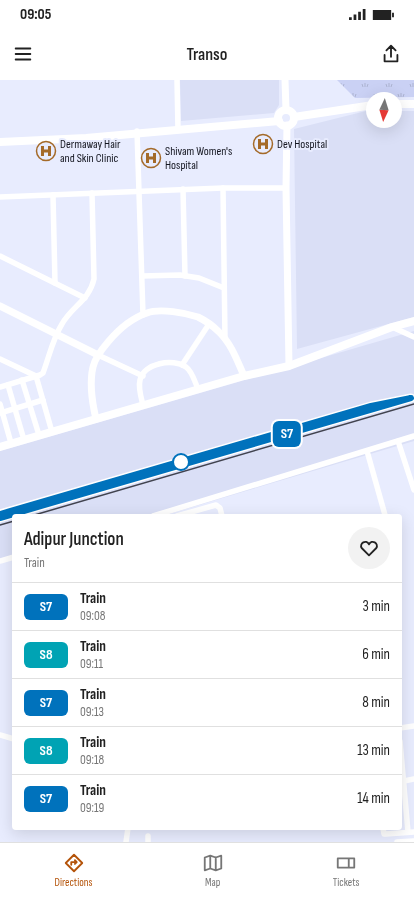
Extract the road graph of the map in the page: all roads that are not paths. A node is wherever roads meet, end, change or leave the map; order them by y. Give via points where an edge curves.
1 (177, 80) edge
2 (285, 80) edge
3 (402, 104) edge
4 (414, 104) edge
5 (366, 106) edge
6 (286, 110) junction
7 (294, 117) junction
8 (279, 119) junction
9 (287, 125) junction
10 (178, 128) junction
11 (137, 132) junction
12 (0, 139) edge
13 (0, 142) edge
14 (223, 188) junction
15 (286, 188) junction
16 (183, 189) junction
17 (139, 191) junction
18 (92, 193) junction
19 (53, 195) junction
20 (0, 197) edge
21 (0, 256) edge
22 (142, 276) junction
23 (185, 276) junction
24 (55, 283) junction
25 (224, 288) junction
26 (85, 298) junction
27 (0, 306) edge
28 (143, 315) junction
29 (414, 321) edge
30 (209, 324) junction
31 (392, 327) junction
32 (57, 334) junction
33 (414, 337) edge
34 (225, 339) junction
35 (98, 355) junction
36 (0, 359) edge
37 (182, 365) junction
38 (289, 366) junction
39 (36, 376) junction
40 (143, 376) junction
41 (244, 376) junction
42 (22, 380) junction
43 (8, 384) junction
44 (0, 387) edge
45 (198, 389) junction
46 (43, 400) junction
47 (0, 404) edge
48 (30, 404) junction
49 (144, 405) junction
50 (15, 408) junction
51 (1, 412) edge
52 (96, 419) junction
53 (52, 432) junction
54 (39, 435) junction
55 (414, 436) edge
56 (24, 440) junction
57 (398, 441) junction
58 (11, 443) junction
59 (0, 447) edge
60 (367, 451) junction
61 (414, 490) edge
62 (174, 509) junction
63 (158, 514) edge
64 (176, 514) edge
65 (193, 514) edge
66 (222, 514) edge
67 (385, 514) edge
68 (12, 558) edge
69 (0, 561) edge
70 (414, 726) edge
71 (402, 728) edge
72 (0, 735) edge
73 (12, 738) edge
74 (402, 761) edge
75 (414, 780) edge
76 (404, 781) junction
77 (128, 830) edge
78 (383, 830) edge
79 (411, 832) edge
80 (414, 841) edge
81 (126, 842) edge
82 (397, 842) edge

1 - 10 street
2 - 6 street
3 - 4 main road
5 - 7 main road
6 - 7 main road
6 - 8 main road via 281,111
7 - 9 main road
8 - 9 main road via 283,125
8 - 10 main road
9 - 15 street
10 - 11 main road
11 - 12 main road
11 - 13 main road via 86,138
11 - 17 street
14 - 15 street
14 - 16 street
14 - 25 street
15 - 38 street
16 - 17 street
16 - 23 street
17 - 18 street
17 - 22 street
18 - 19 street
18 - 26 street via 94,279 92,288
19 - 20 street
19 - 24 street
21 - 24 street
22 - 23 street
22 - 28 street
23 - 25 street via 199,278
24 - 26 street
25 - 34 street
26 - 32 street via 67,316
27 - 32 street
28 - 30 street via 148,312 171,311 199,318
28 - 35 street via 116,333
29 - 31 main road
30 - 34 street
30 - 37 street
31 - 33 street
31 - 38 main road
32 - 35 street
32 - 39 street via 43,373
34 - 41 street via 234,351
35 - 40 street
35 - 52 street via 93,366 91,388
36 - 39 street
37 - 40 street via 176,362 162,363 148,369
37 - 45 street via 194,378
38 - 41 main road
39 - 42 street
39 - 46 street
40 - 49 street via 140,379 140,386
41 - 45 main road
42 - 43 street
42 - 48 street
43 - 44 street
43 - 50 street
45 - 49 main road
46 - 48 street
46 - 53 street
47 - 51 street
48 - 50 street
48 - 54 street
49 - 52 main road
50 - 51 street
50 - 56 street
51 - 58 street
52 - 53 main road
53 - 54 main road
54 - 56 main road
55 - 57 street
56 - 58 main road
57 - 60 street
57 - 61 street
58 - 59 main road
60 - 62 street
60 - 67 street
62 - 63 street
62 - 64 street
65 - 66 street via 216,505
68 - 69 street
70 - 71 street
72 - 73 street
74 - 76 street
75 - 76 street
76 - 79 street
77 - 81 street
78 - 79 street via 386,834
80 - 82 street

